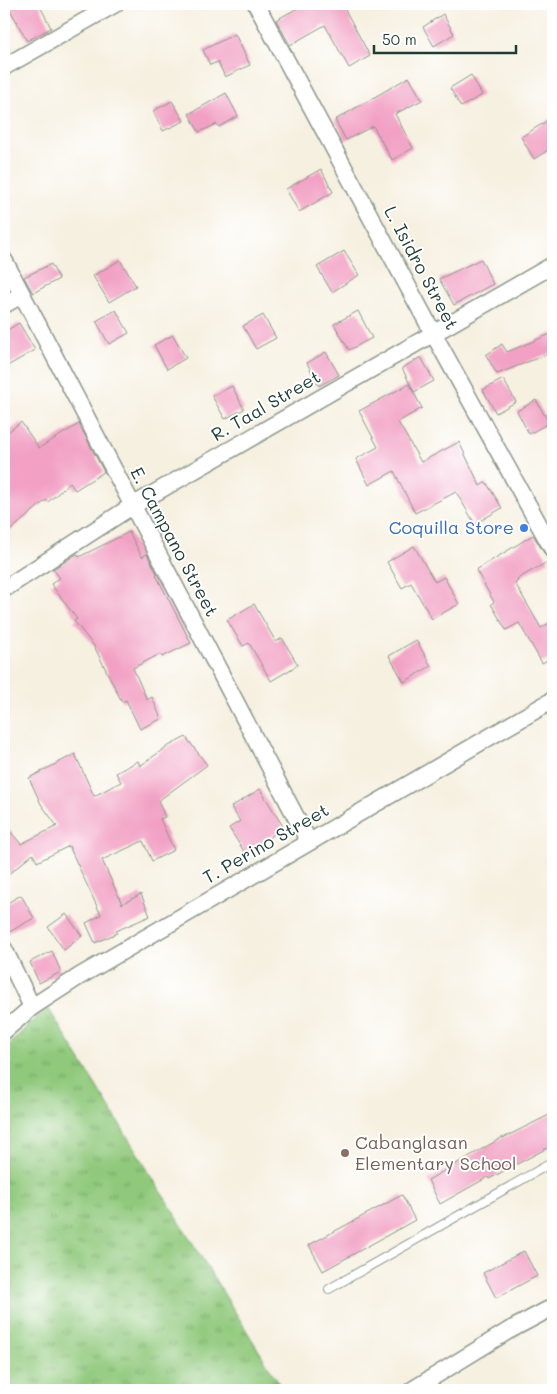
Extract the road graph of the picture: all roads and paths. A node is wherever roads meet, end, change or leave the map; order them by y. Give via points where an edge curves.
1 (115, 4) edge
2 (256, 4) edge
3 (4, 67) edge
4 (4, 260) edge
5 (553, 265) edge
6 (21, 295) junction
7 (4, 305) edge
8 (433, 333) junction
9 (132, 506) junction
10 (553, 550) edge
11 (4, 589) edge
12 (553, 700) edge
13 (309, 842) junction
14 (4, 949) edge
15 (32, 1006) junction
16 (4, 1031) edge
17 (553, 1162) edge
18 (329, 1289) dead end
19 (553, 1307) edge
20 (412, 1390) edge

1 - 3 street
2 - 8 street, L. Isidro Street
4 - 6 street, E. Campano Street
5 - 8 street, R. Taal Street
6 - 7 street
6 - 9 street, E. Campano Street
8 - 9 street, R. Taal Street
8 - 10 street, L. Isidro Street
9 - 11 street, R. Taal Street
9 - 13 street, E. Campano Street
12 - 13 street, T. Perino Street
13 - 15 street, T. Perino Street
14 - 15 street
15 - 16 street, T. Perino Street
17 - 18 lane
19 - 20 street

